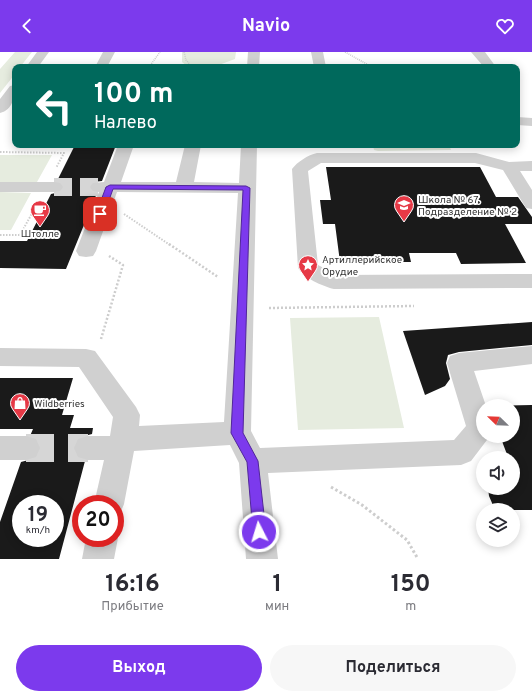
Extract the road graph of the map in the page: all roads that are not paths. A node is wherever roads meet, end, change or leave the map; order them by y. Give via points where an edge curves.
1 (43, 52) edge
2 (109, 52) edge
3 (254, 52) edge
4 (317, 52) edge
5 (477, 52) edge
6 (34, 64) edge
7 (103, 64) edge
8 (253, 64) edge
9 (319, 64) edge
10 (488, 64) edge
11 (12, 93) edge
12 (0, 109) edge
13 (520, 121) edge
14 (532, 122) edge
15 (125, 148) edge
16 (192, 148) edge
17 (249, 148) edge
18 (509, 166) junction
19 (532, 166) edge
20 (0, 187) edge
21 (184, 187) junction
22 (54, 188) tunnel mouth
23 (246, 188) junction
24 (105, 192) junction
25 (532, 204) edge
26 (86, 251) road end
27 (532, 281) edge
28 (532, 355) edge
29 (0, 357) edge
30 (237, 433) junction
31 (122, 444) junction
32 (88, 448) tunnel mouth
33 (253, 461) junction
34 (112, 495) edge
35 (100, 547) edge
36 (98, 559) edge
37 (262, 559) edge

1 - 6 street
2 - 7 street
3 - 8 street
4 - 9 street
5 - 10 street
11 - 12 street
13 - 14 street
15 - 24 street
16 - 21 street
17 - 23 street
18 - 19 street
18 - 25 street
18 - 27 street via 476,158 317,158 300,169 308,268 334,282
20 - 22 street
21 - 23 street
21 - 24 street
23 - 30 street
24 - 26 street
28 - 33 street via 459,363 480,429 461,452
29 - 31 street via 86,358 128,415
30 - 31 street
30 - 33 street
31 - 32 street
31 - 34 street
33 - 37 street
35 - 36 street

